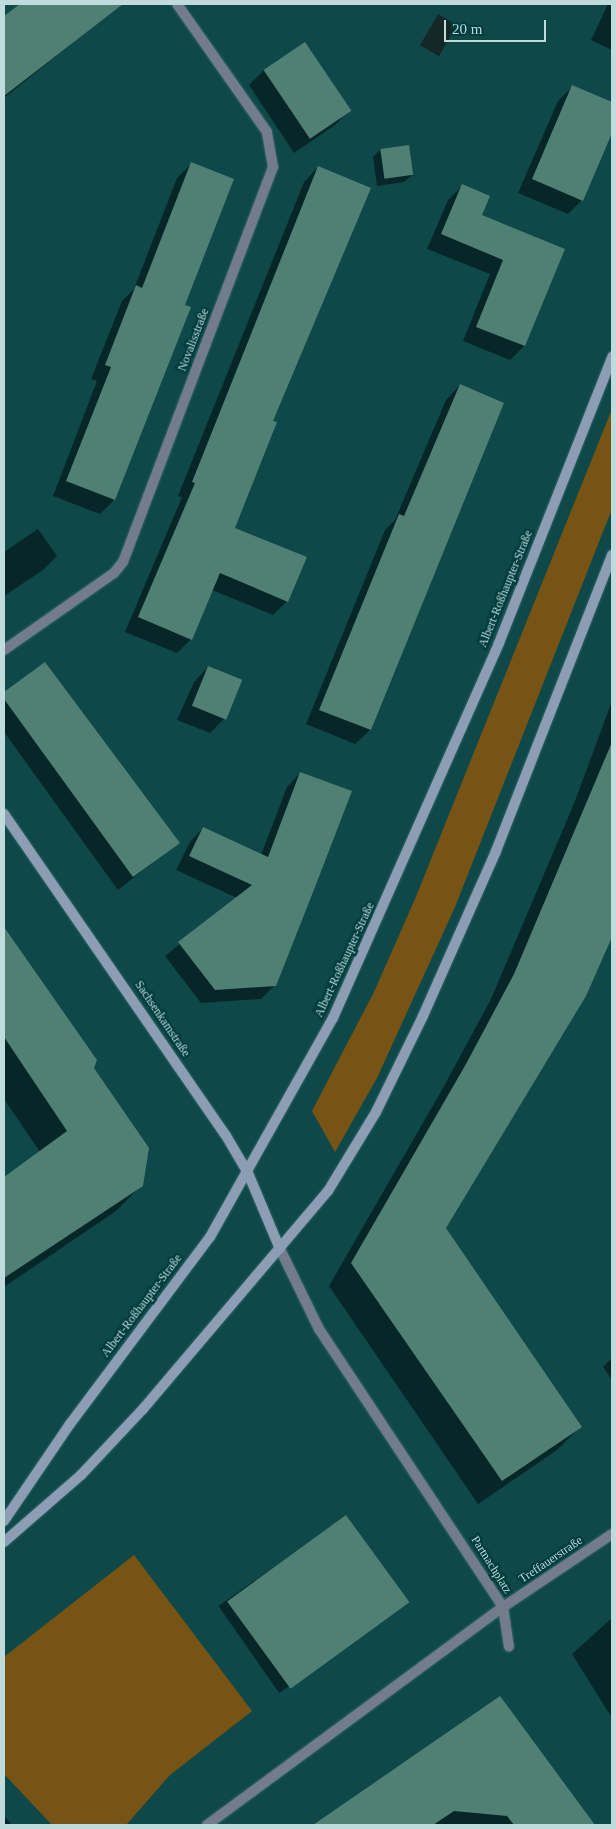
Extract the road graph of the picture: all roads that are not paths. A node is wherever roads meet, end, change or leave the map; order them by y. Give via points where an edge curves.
1 (178, 4) edge
2 (612, 357) edge
3 (612, 555) edge
4 (4, 650) edge
5 (4, 814) edge
6 (248, 1173) junction
7 (280, 1249) junction
8 (4, 1521) edge
9 (612, 1534) edge
10 (4, 1542) edge
11 (503, 1607) junction
12 (510, 1646) dead end
13 (207, 1825) edge

1 - 4 street, Novalisstraße via 266,132 273,167 123,562 114,573
2 - 6 main road, Albert-Roßhaupter-Straße via 499,643 398,875 333,1018
3 - 7 main road via 496,851 419,1025 376,1112 328,1192
5 - 6 main road, Sachsenkamstraße via 195,1088
6 - 7 main road, Sachsenkamstraße
6 - 8 main road, Albert-Roßhaupter-Straße via 210,1237 70,1424
7 - 10 main road via 143,1409 81,1475
7 - 11 street, Partnachplatz via 319,1329
9 - 11 street, Treffauerstraße
11 - 12 street
11 - 13 street, Partnachplatz

